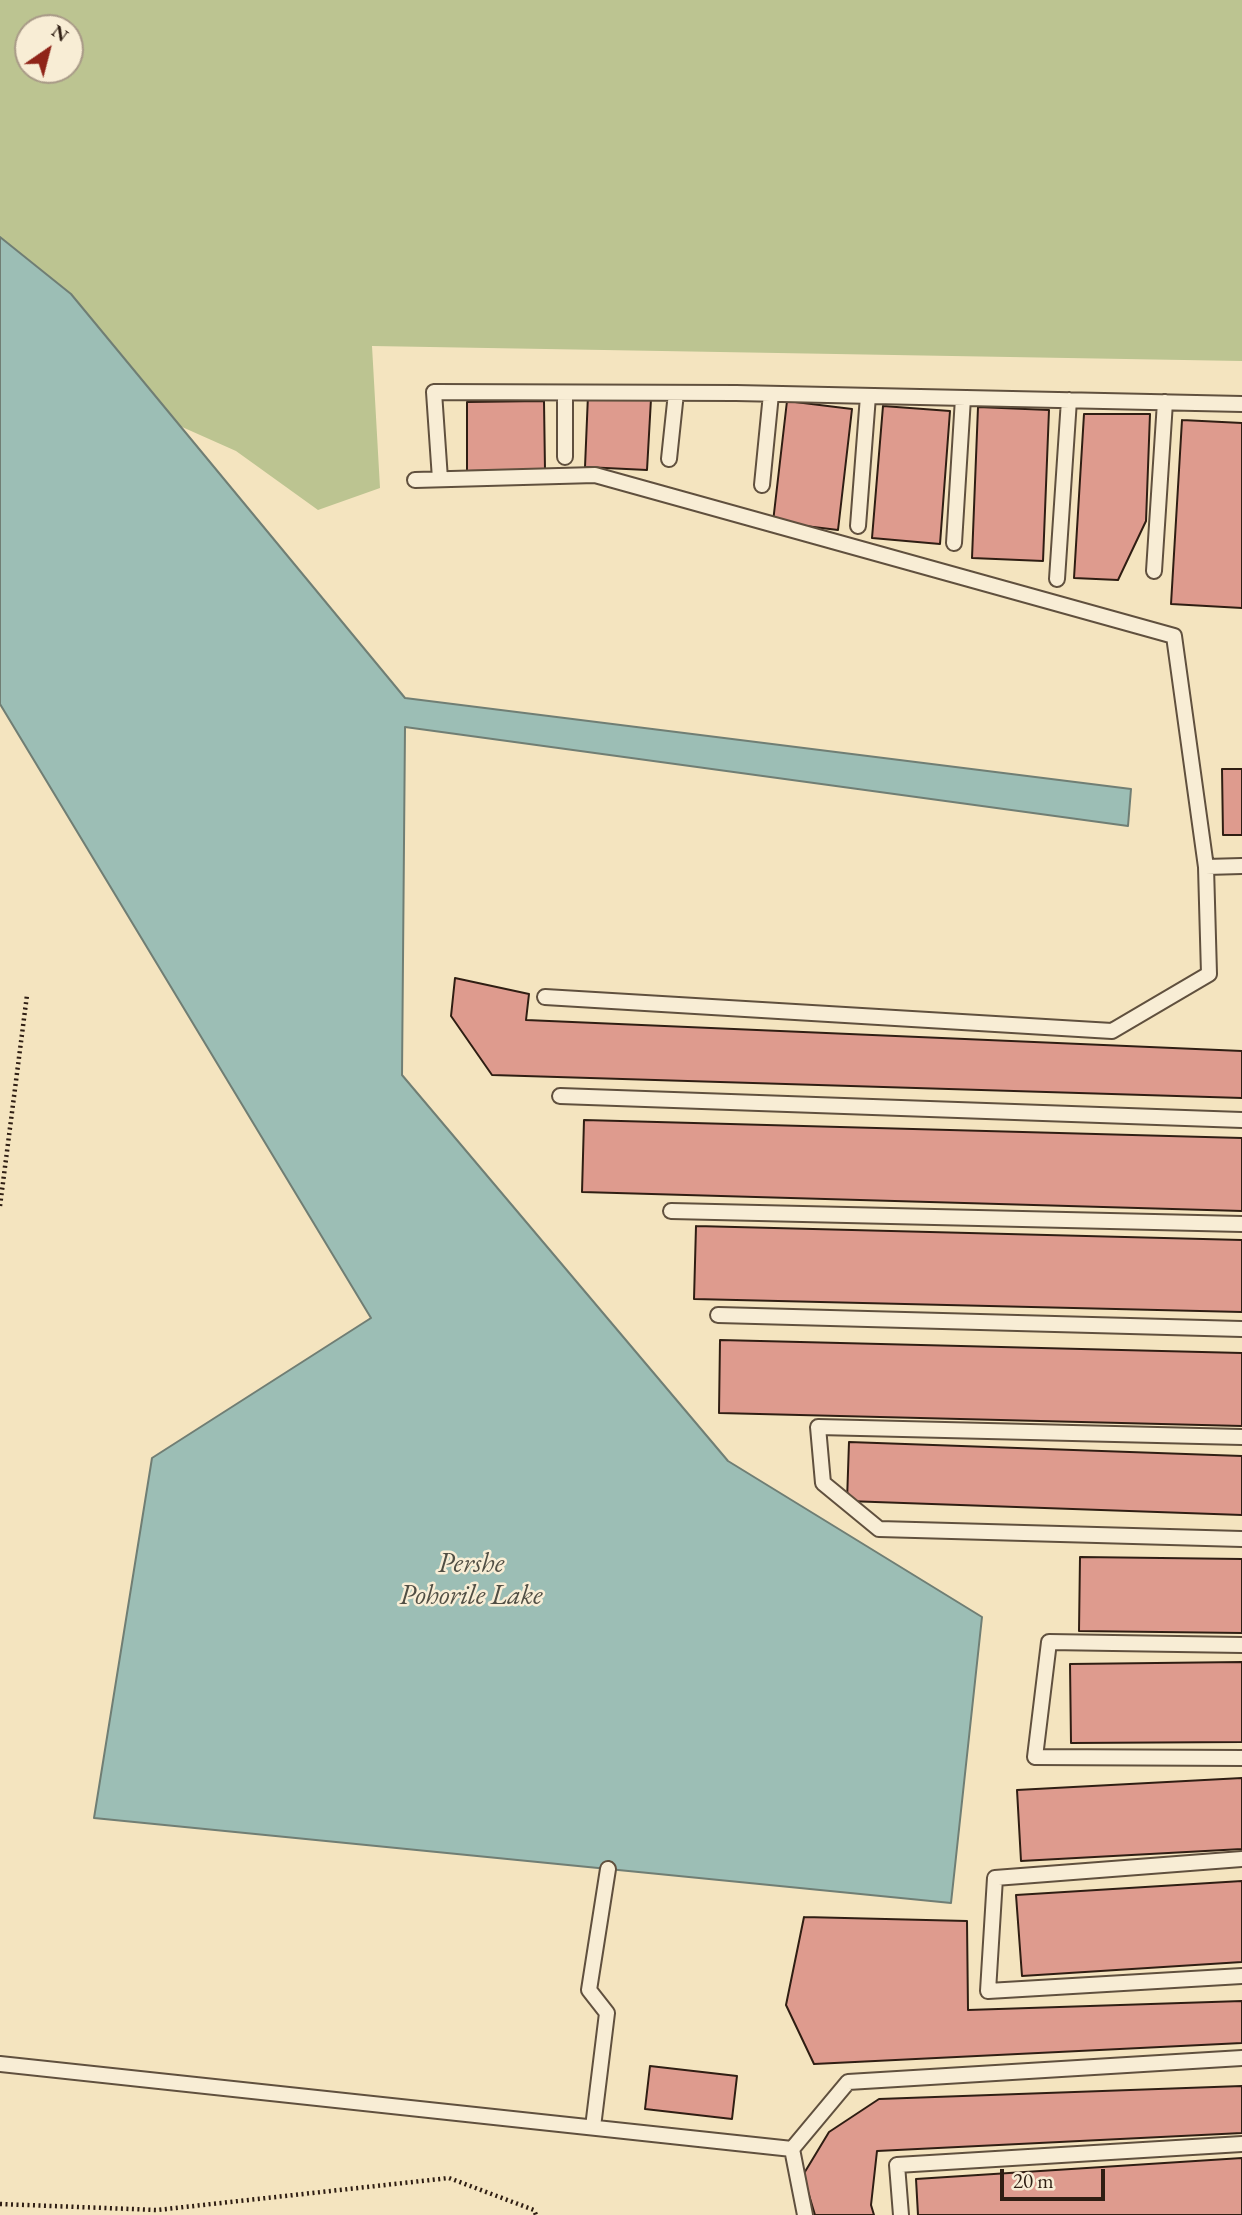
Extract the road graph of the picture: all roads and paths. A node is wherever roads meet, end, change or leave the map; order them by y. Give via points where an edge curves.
1 (565, 393) junction
2 (676, 393) junction
3 (771, 394) junction
4 (868, 396) junction
5 (963, 398) junction
6 (1069, 400) junction
7 (1165, 402) junction
8 (1242, 404) edge
9 (565, 457) dead end
10 (669, 459) dead end
11 (440, 479) junction
12 (415, 480) dead end
13 (762, 485) dead end
14 (858, 526) dead end
15 (954, 543) dead end
16 (1154, 571) dead end
17 (1057, 579) dead end
18 (1242, 866) edge
19 (1206, 867) junction
20 (27, 995) dead end
21 (545, 997) dead end
22 (560, 1096) dead end
23 (1242, 1120) edge
24 (0, 1206) edge
25 (671, 1211) dead end
26 (1242, 1224) edge
27 (718, 1315) dead end
28 (1242, 1329) edge
29 (1242, 1437) edge
30 (1242, 1539) edge
31 (1242, 1645) edge
32 (1242, 1758) edge
33 (1242, 1859) edge
34 (608, 1868) dead end
35 (1242, 1976) edge
36 (1242, 2058) edge
37 (0, 2064) edge
38 (593, 2127) junction
39 (1242, 2144) edge
40 (792, 2149) junction
41 (0, 2204) edge
42 (536, 2215) edge
43 (805, 2215) edge
44 (901, 2215) edge

1 - 2 lane
1 - 9 lane
1 - 11 lane via 434,392
2 - 3 lane
2 - 10 lane
3 - 4 lane
3 - 13 lane
4 - 5 lane
4 - 14 lane
5 - 6 lane
5 - 15 lane
6 - 7 lane
6 - 17 lane
7 - 8 lane
7 - 16 lane
11 - 12 lane
11 - 19 lane via 595,475 1174,636
18 - 19 lane
19 - 21 lane via 1209,974 1112,1031
20 - 24 path
22 - 23 lane
25 - 26 lane
27 - 28 lane
29 - 30 lane via 818,1427 823,1483 879,1529
31 - 32 lane via 1049,1642 1035,1757
33 - 35 lane via 995,1878 988,1991
34 - 38 lane via 589,1990 607,2014
36 - 40 lane via 848,2082
37 - 38 lane
38 - 40 lane
39 - 44 lane via 897,2165
40 - 43 lane
41 - 42 path via 157,2210 449,2178 534,2210

